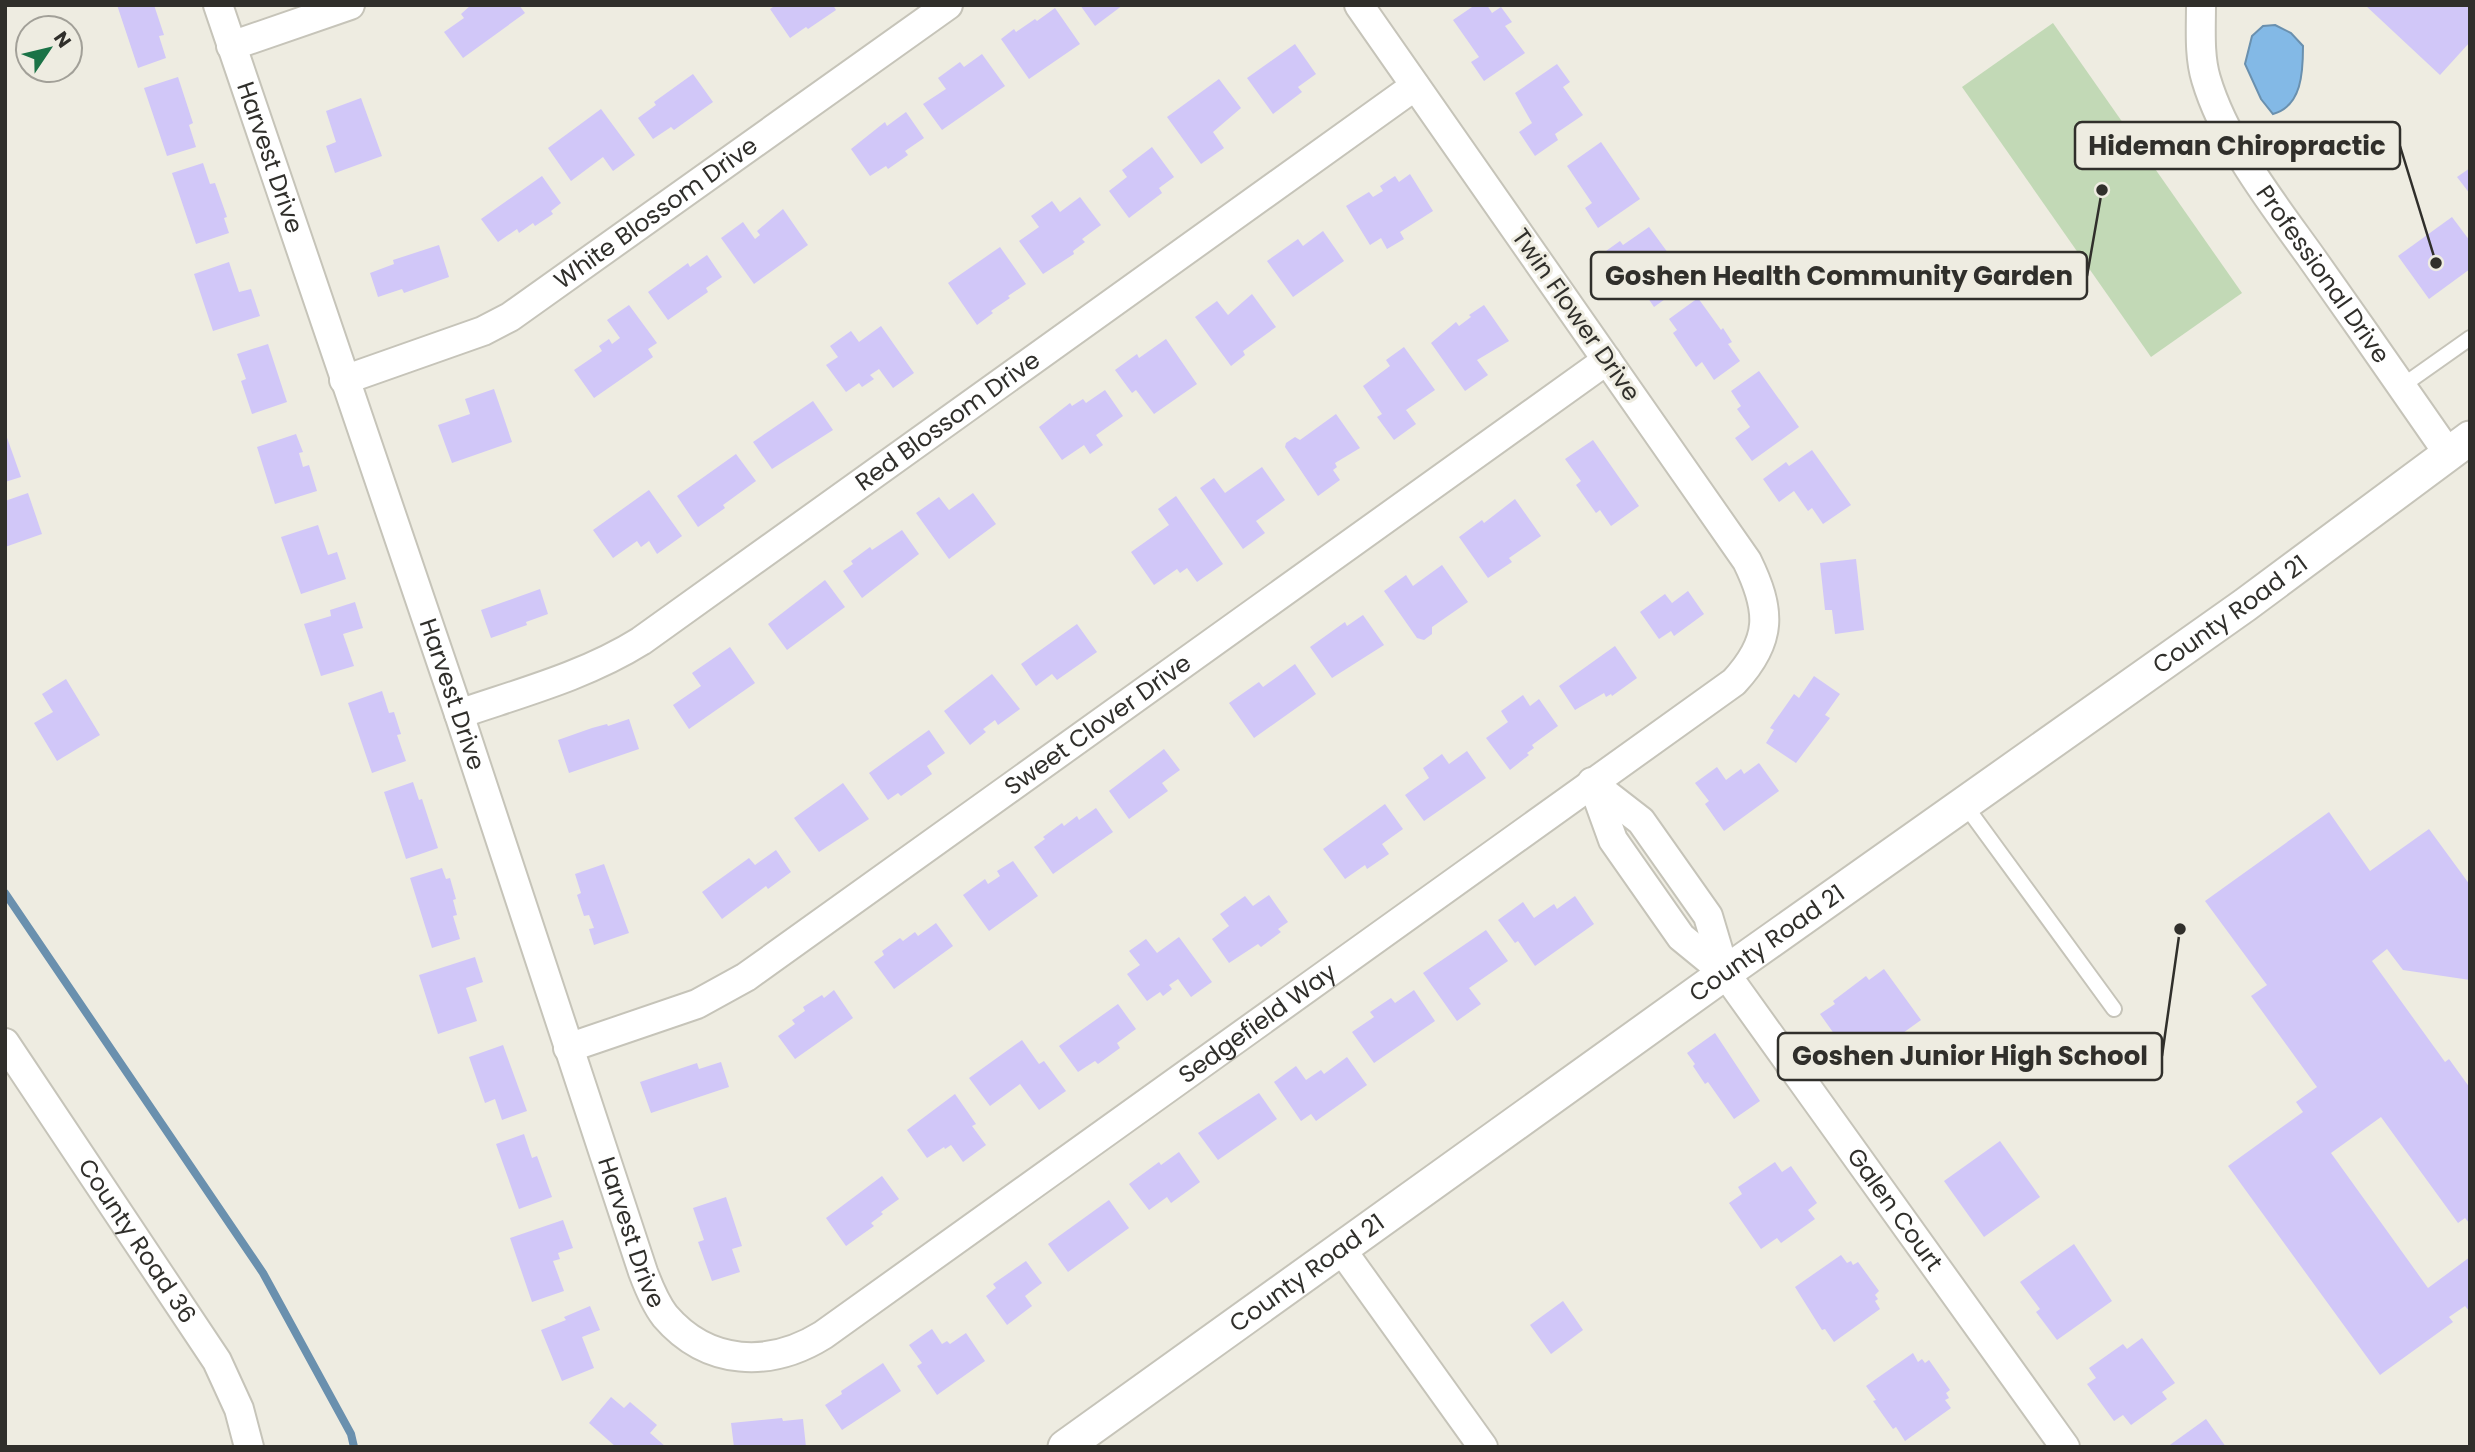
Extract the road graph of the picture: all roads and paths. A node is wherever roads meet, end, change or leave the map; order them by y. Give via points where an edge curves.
1 (218, 5) edge
2 (350, 5) edge
3 (948, 5) edge
4 (1359, 5) edge
5 (2201, 5) edge
6 (231, 46) junction
7 (1415, 86) junction
8 (2470, 338) edge
9 (1607, 360) junction
10 (344, 380) junction
11 (2402, 386) junction
12 (2459, 446) edge
13 (1764, 636) joint
14 (459, 713) junction
15 (1591, 782) junction
16 (1965, 805) junction
17 (1725, 974) junction
18 (2114, 1009) dead end
19 (5, 1043) edge
20 (568, 1048) junction
21 (1340, 1250) junction
22 (722, 1354) joint
23 (249, 1447) edge
24 (1065, 1447) edge
25 (1483, 1447) edge
26 (2065, 1447) edge

1 - 6 street, Harvest Drive
2 - 6 street
3 - 10 street, White Blossom Drive via 510,317 483,331
4 - 7 street, Twin Flower Drive
5 - 11 street, Professional Drive via 2205,78 2219,113 2256,180
6 - 10 street, Harvest Drive
7 - 9 street, Twin Flower Drive
7 - 14 street, Red Blossom Drive via 640,641 577,674
8 - 11 lane
9 - 13 street, Twin Flower Drive via 1747,561 1765,606
9 - 20 street, Sweet Clover Drive via 746,977 697,1004
10 - 14 street, Harvest Drive
11 - 12 street, Professional Drive
12 - 16 street, County Road 21
13 - 15 street, Sedgefield Way via 1734,682
14 - 20 street, Harvest Drive
15 - 17 street via 1641,821 1709,916
15 - 22 street, Sedgefield Way via 823,1335 780,1356
16 - 17 street, County Road 21
16 - 18 lane
17 - 21 street, County Road 21
17 - 26 street, Galen Court
19 - 23 street, County Road 36 via 217,1361 239,1409
20 - 22 street, Harvest Drive via 653,1298 680,1330
21 - 24 street, County Road 21
21 - 25 street

